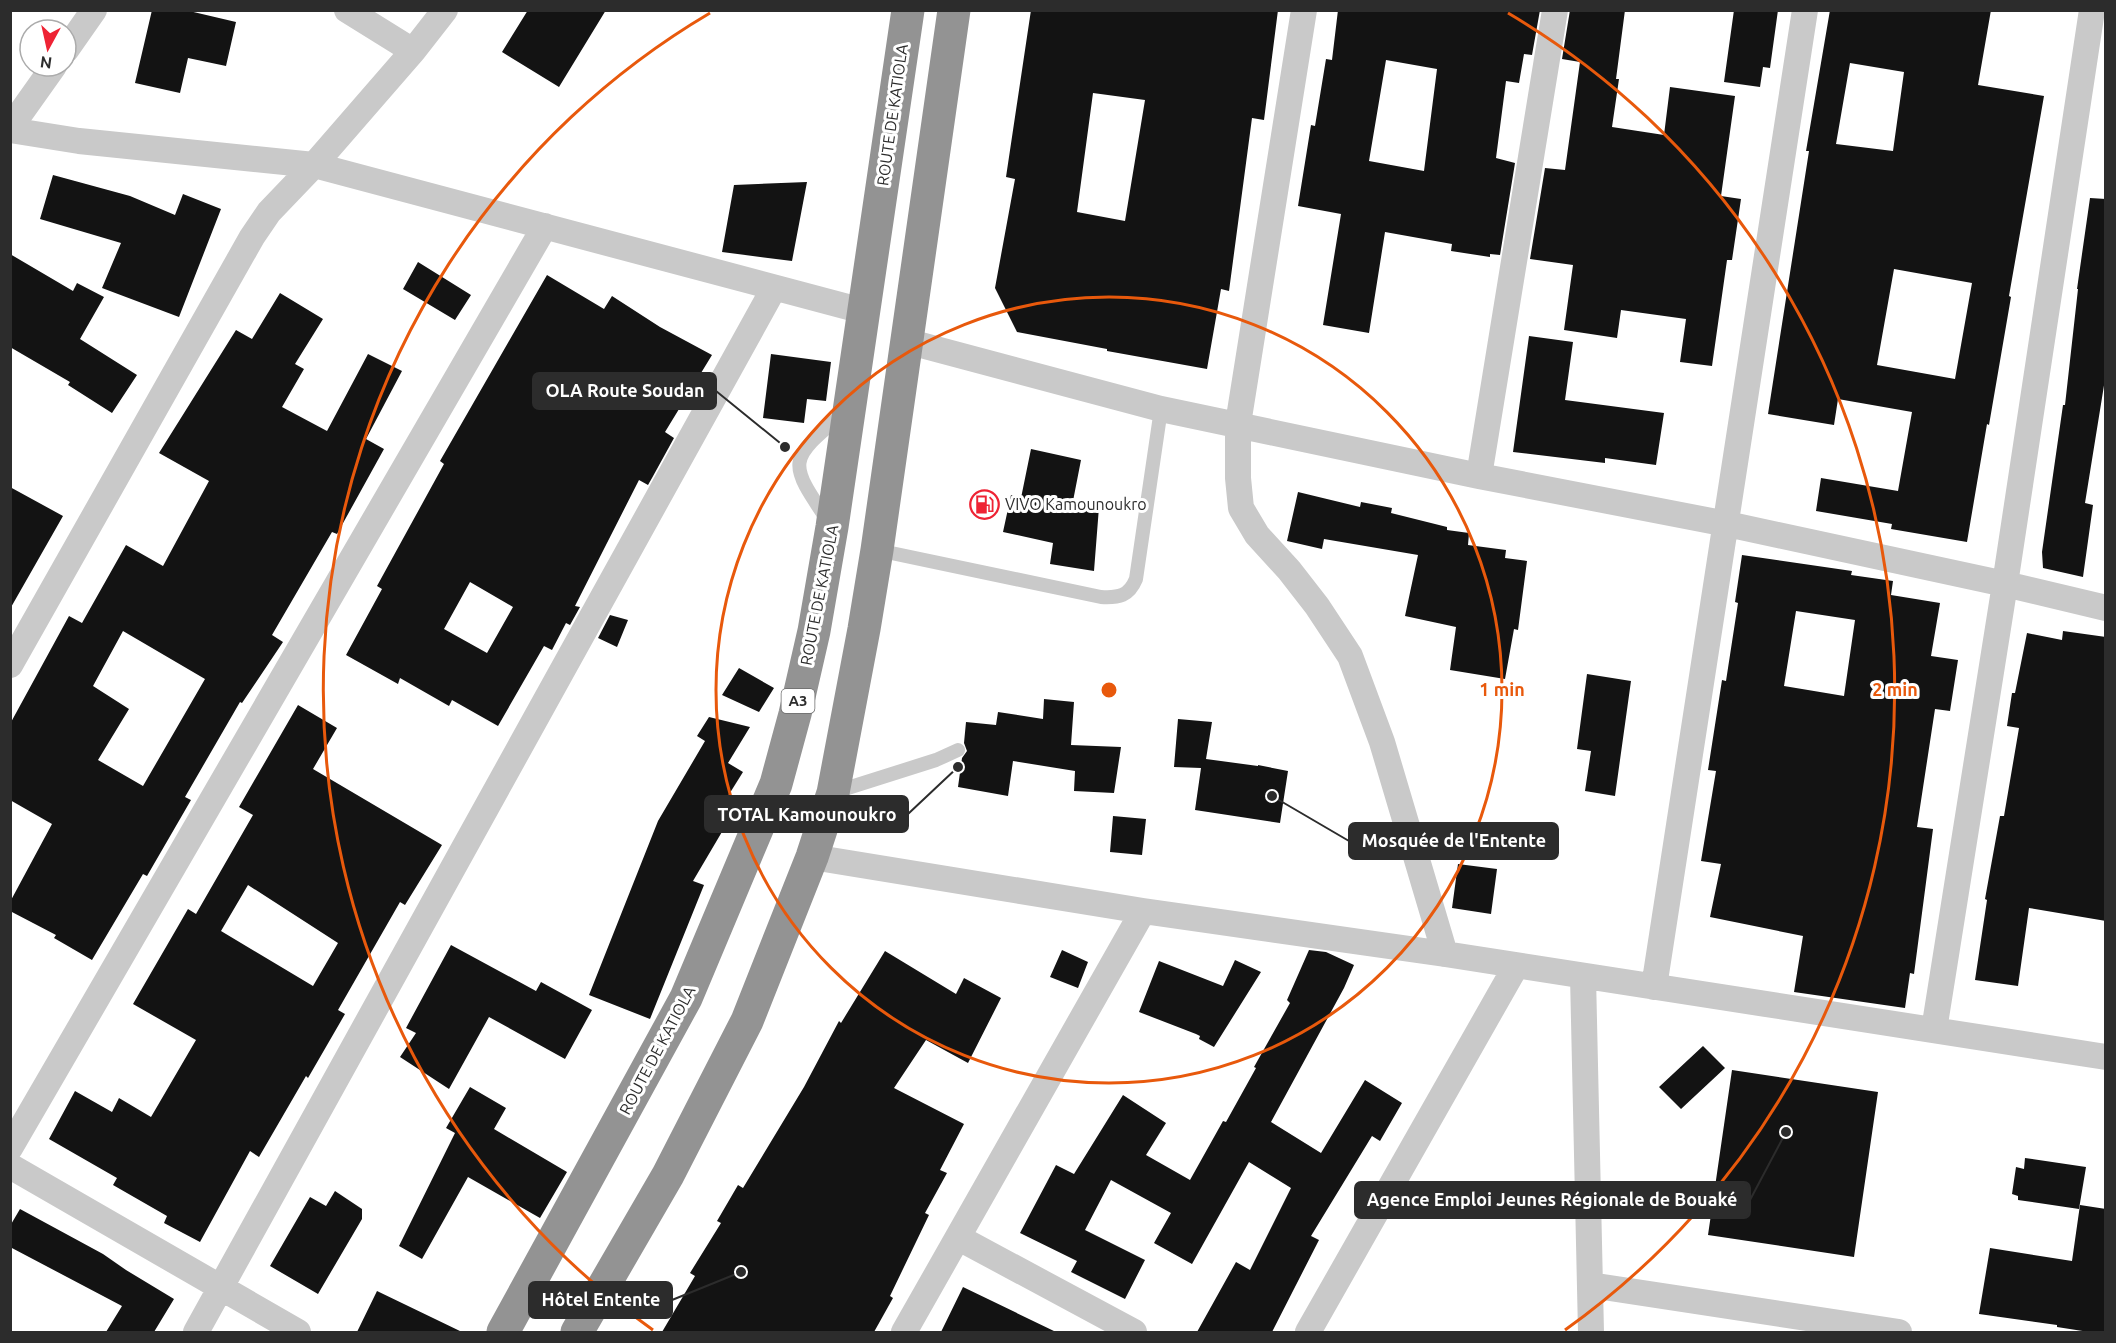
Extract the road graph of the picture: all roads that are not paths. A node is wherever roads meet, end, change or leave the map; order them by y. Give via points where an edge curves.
1 (94, 10) edge
2 (347, 10) edge
3 (445, 10) edge
4 (908, 10) edge
5 (954, 10) edge
6 (1304, 10) edge
7 (1555, 10) edge
8 (1805, 10) edge
9 (2092, 10) edge
10 (78, 33) edge
11 (413, 51) junction
12 (46, 78) edge
13 (10, 129) edge
14 (314, 165) junction
15 (545, 226) junction
16 (774, 288) junction
17 (863, 311) junction
18 (906, 341) junction
19 (1161, 409) junction
20 (1239, 424) junction
21 (1479, 477) junction
22 (1727, 524) junction
23 (877, 550) junction
24 (2005, 584) junction
25 (2106, 608) edge
26 (10, 664) edge
27 (958, 750) dead end
28 (833, 793) junction
29 (812, 857) junction
30 (1143, 911) junction
31 (1445, 954) junction
32 (1516, 966) junction
33 (1583, 976) junction
34 (1654, 987) junction
35 (1934, 1030) junction
36 (2106, 1057) edge
37 (10, 1148) edge
38 (10, 1166) edge
39 (959, 1238) junction
40 (1590, 1285) junction
41 (220, 1289) junction
42 (196, 1332) edge
43 (298, 1332) edge
44 (503, 1332) edge
45 (577, 1332) edge
46 (904, 1332) edge
47 (1134, 1332) edge
48 (1308, 1332) edge
49 (1591, 1332) edge
50 (1899, 1332) edge

1 - 10 street
2 - 11 street
3 - 11 street
4 - 17 highway, ROUTE DE KATIOLA / A3
5 - 18 highway
6 - 20 street
7 - 21 street
8 - 22 street
9 - 24 street
11 - 14 street
12 - 13 street
13 - 14 street via 79,141
14 - 15 street
14 - 26 street via 269,212 252,237
15 - 16 street
15 - 37 street
16 - 17 street
16 - 41 street
17 - 44 highway, ROUTE DE KATIOLA / A3 via 814,631 776,784 686,998
18 - 19 street
18 - 23 highway
19 - 20 street
19 - 23 lane via 1136,579 1127,593 1116,598 1101,597
20 - 21 street
20 - 31 street via 1241,508 1257,535 1317,606 1350,656 1382,742
21 - 22 street
22 - 24 street
22 - 34 street
23 - 28 highway
24 - 25 street
24 - 35 street
27 - 28 lane
28 - 29 highway
29 - 30 street
29 - 45 highway via 747,1021 668,1175
30 - 31 street
30 - 39 street
31 - 32 street
32 - 33 street
32 - 48 street
33 - 34 street
33 - 40 street
34 - 35 street
35 - 36 street
38 - 41 street
39 - 46 street
39 - 47 street
40 - 49 street
40 - 50 street
41 - 42 street
41 - 43 street

